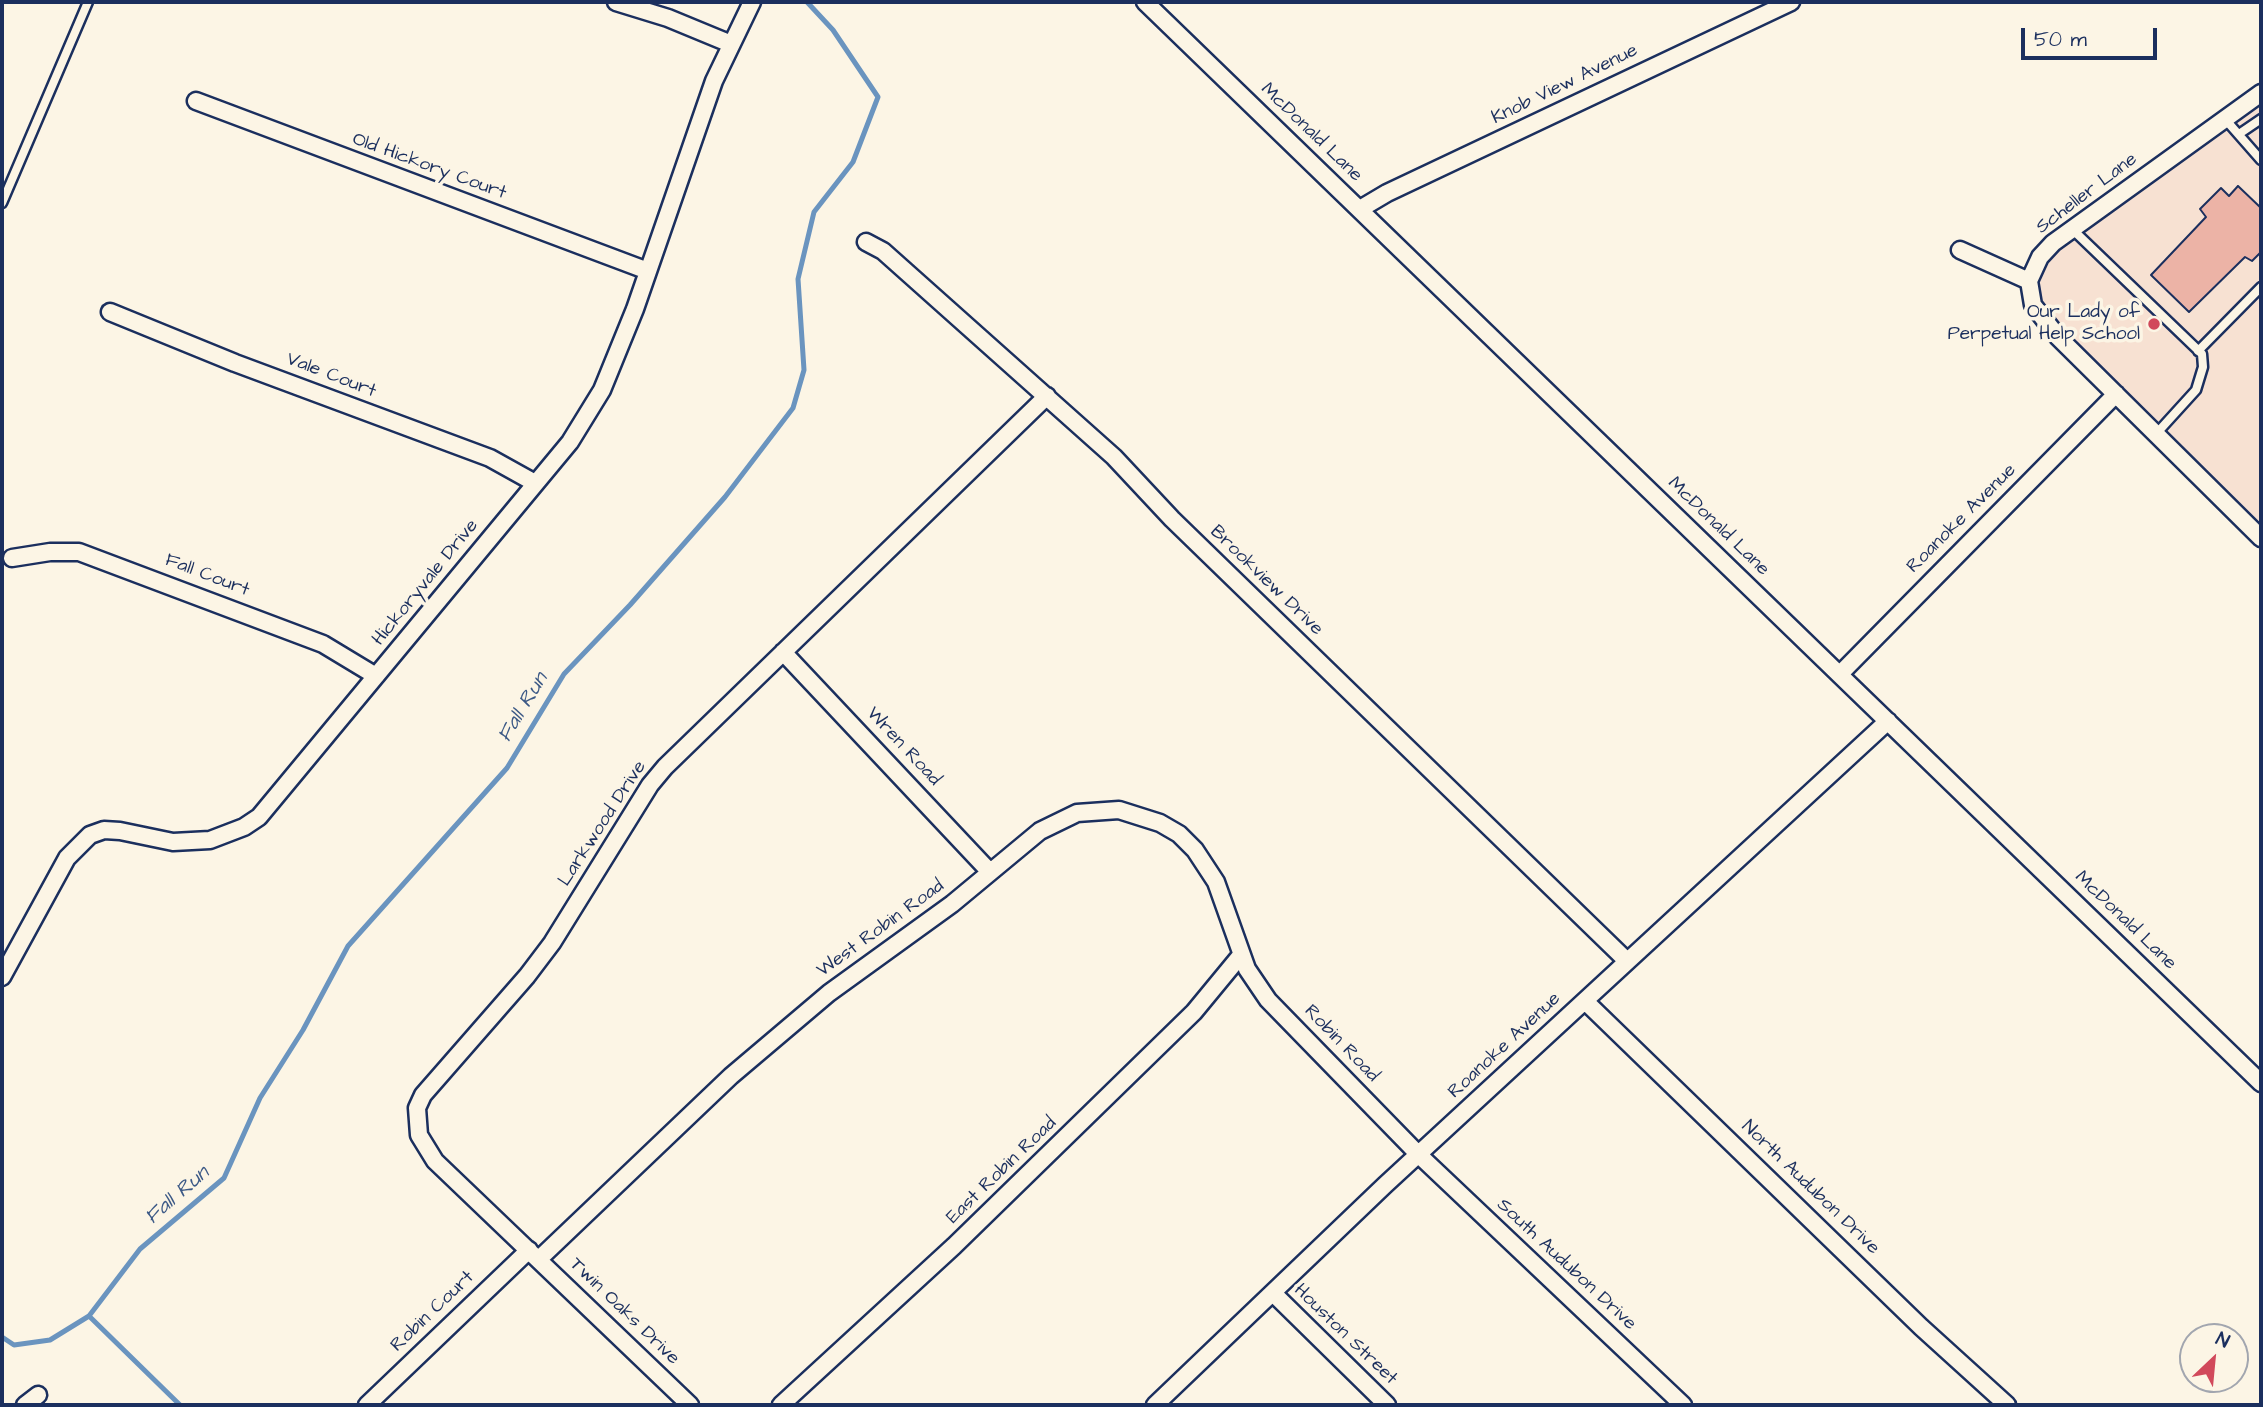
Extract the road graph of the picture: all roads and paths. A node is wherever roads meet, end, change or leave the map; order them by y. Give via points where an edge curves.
1 (88, 2) edge
2 (615, 2) edge
3 (752, 2) edge
4 (1791, 2) edge
5 (1157, 5) edge
6 (730, 44) junction
7 (2261, 93) edge
8 (196, 101) dead end
9 (2225, 119) junction
10 (2261, 119) edge
11 (2239, 134) junction
12 (2261, 160) edge
13 (2, 203) edge
14 (1360, 209) junction
15 (2072, 229) junction
16 (866, 243) dead end
17 (1960, 250) dead end
18 (648, 271) junction
19 (2029, 281) junction
20 (2261, 287) edge
21 (110, 312) dead end
22 (2199, 351) junction
23 (2116, 394) junction
24 (1047, 396) junction
25 (2155, 434) junction
26 (535, 483) junction
27 (2261, 538) edge
28 (12, 558) dead end
29 (783, 652) junction
30 (1840, 674) junction
31 (376, 676) junction
32 (1888, 721) junction
33 (990, 872) junction
34 (1241, 955) junction
35 (1627, 961) junction
36 (2, 977) edge
37 (1585, 1001) junction
38 (2261, 1083) edge
39 (1419, 1155) junction
40 (534, 1255) junction
41 (1274, 1294) junction
42 (367, 1405) edge
43 (690, 1405) edge
44 (781, 1405) edge
45 (1154, 1405) edge
46 (1387, 1405) edge
47 (1683, 1405) edge
48 (2007, 1405) edge

1 - 13 lane
2 - 6 street
3 - 6 street, Hickoryvale Drive
4 - 14 street, Knob View Avenue
5 - 14 street, McDonald Lane
6 - 18 street, Hickoryvale Drive
7 - 9 street, Scheller Lane
8 - 18 street, Old Hickory Court
9 - 11 lane
9 - 15 street, Scheller Lane
10 - 11 lane
11 - 12 lane
14 - 30 street, McDonald Lane
15 - 19 street, Scheller Lane via 2040,257
15 - 22 lane
16 - 24 street, Brookview Drive via 883,251
17 - 19 street
18 - 26 street, Hickoryvale Drive via 593,408
19 - 23 street via 2033,305 2043,321
20 - 22 lane
21 - 26 street, Vale Court via 490,458
22 - 25 lane via 2204,360 2196,390
23 - 25 street
23 - 30 street, Roanoke Avenue
24 - 29 street, Larkwood Drive
24 - 35 street, Brookview Drive
25 - 27 street
26 - 31 street, Hickoryvale Drive
28 - 31 street, Fall Court via 79,552 323,644
29 - 33 street, Wren Road
29 - 40 street, Larkwood Drive via 650,785 552,943 423,1095 417,1108 419,1135 430,1155
30 - 32 street, McDonald Lane
31 - 36 street, Hickoryvale Drive via 273,803 243,827 210,839 173,842 104,830 78,844
32 - 35 street, Roanoke Avenue
32 - 38 street, McDonald Lane
33 - 34 street, West Robin Road via 1057,820 1097,810 1140,814 1179,834 1195,849 1216,882
33 - 40 street, West Robin Road via 789,1024
34 - 39 street, Robin Road via 1268,1000
34 - 44 street, East Robin Road via 1194,1012 954,1246
35 - 37 street, Roanoke Avenue
37 - 39 street, Roanoke Avenue
37 - 48 street, North Audubon Drive
39 - 41 street, Roanoke Avenue
39 - 47 street, South Audubon Drive
40 - 42 street, Robin Court
40 - 43 street, Twin Oaks Drive
41 - 45 street, Roanoke Avenue
41 - 46 street, Houston Street

